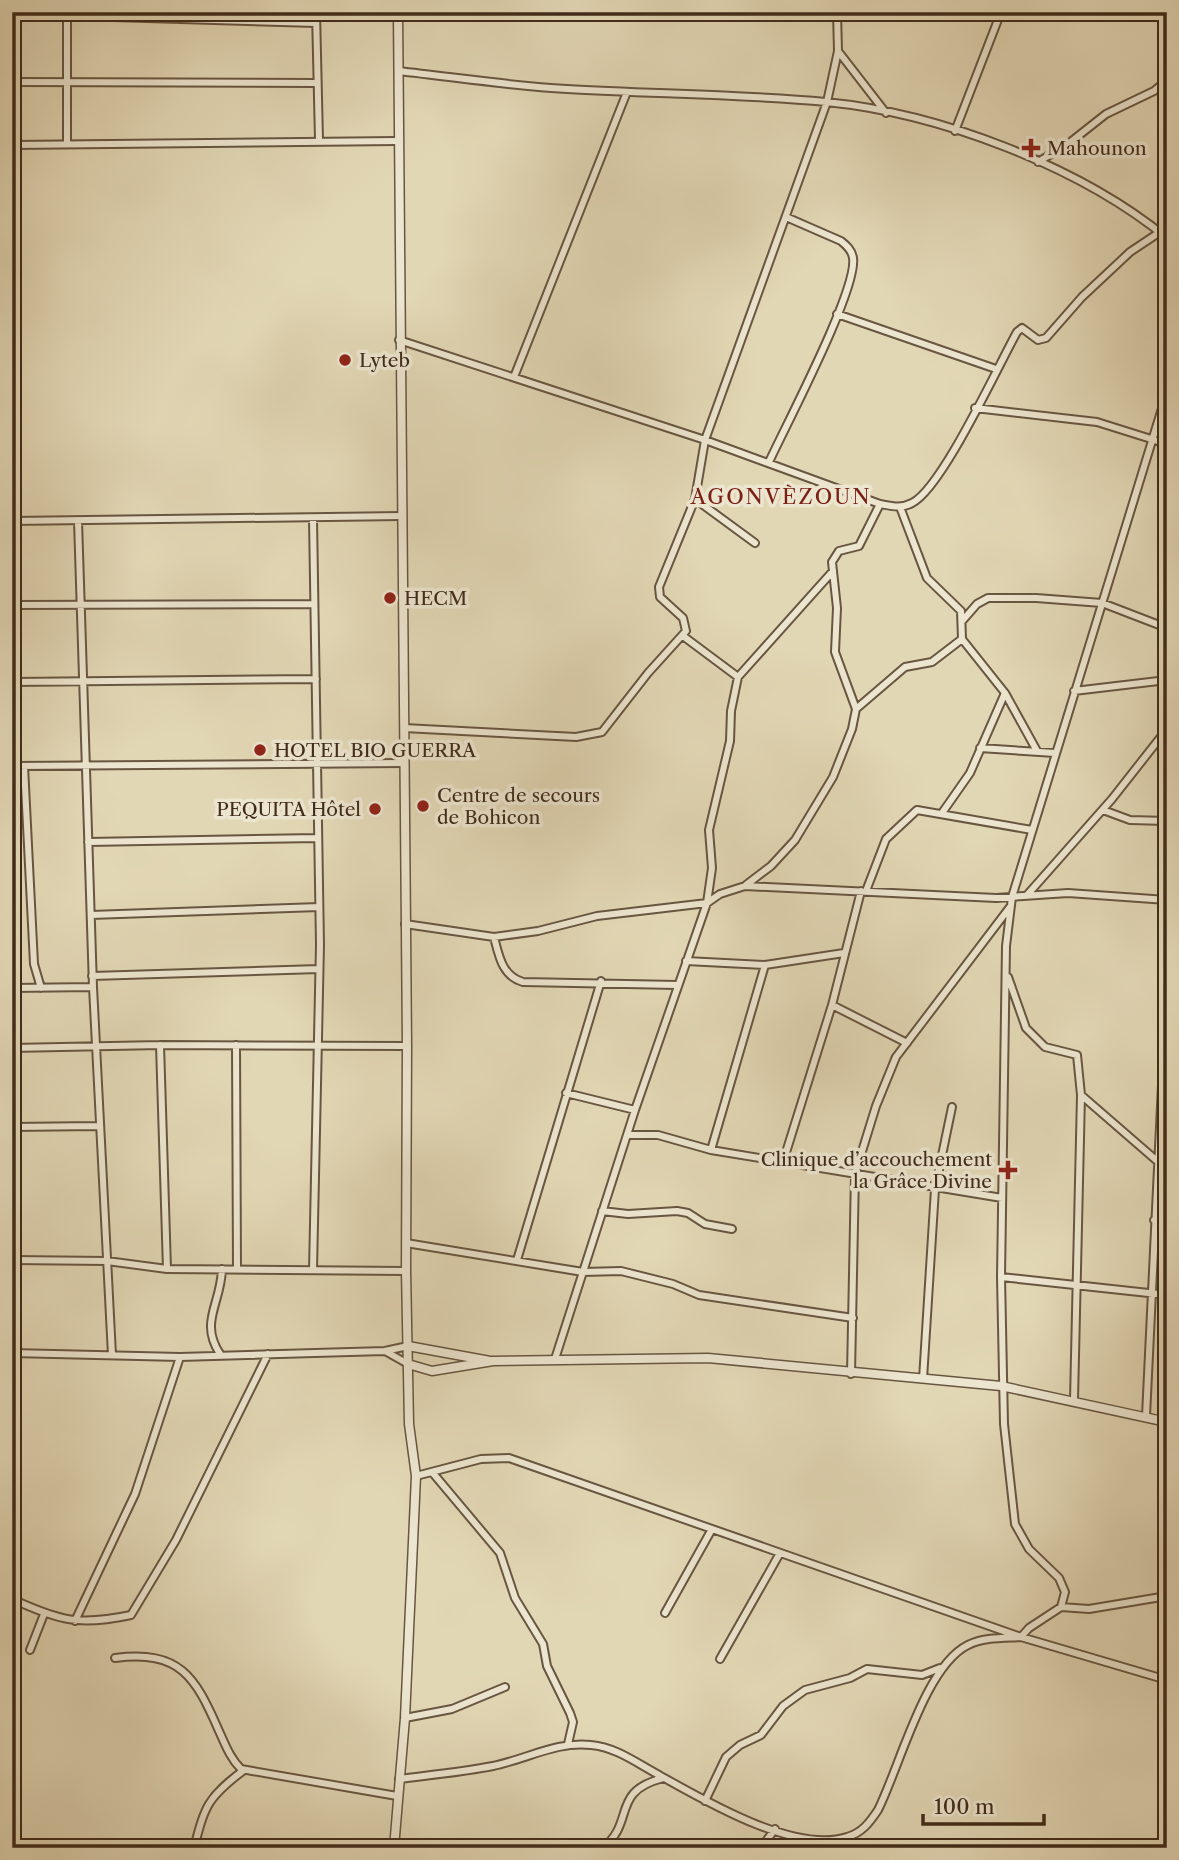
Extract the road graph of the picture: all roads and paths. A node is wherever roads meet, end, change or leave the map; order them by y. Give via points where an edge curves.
1 (316, 12) edge
2 (398, 12) edge
3 (837, 12) edge
4 (1001, 12) edge
5 (12, 14) edge
6 (67, 14) edge
7 (316, 23) junction
8 (838, 51) junction
9 (398, 71) junction
10 (1167, 80) edge
11 (12, 82) edge
12 (66, 83) junction
13 (316, 83) junction
14 (627, 92) junction
15 (827, 102) junction
16 (886, 113) junction
17 (955, 131) junction
18 (319, 140) junction
19 (397, 141) junction
20 (67, 144) junction
21 (12, 145) edge
22 (1038, 162) junction
23 (786, 216) junction
24 (1160, 232) junction
25 (1167, 238) edge
26 (837, 314) junction
27 (399, 340) junction
28 (996, 369) junction
29 (514, 377) junction
30 (1167, 392) edge
31 (975, 408) junction
32 (1154, 439) junction
33 (705, 440) junction
34 (1167, 444) edge
35 (769, 462) junction
36 (695, 499) junction
37 (880, 504) junction
38 (900, 507) junction
39 (402, 516) junction
40 (313, 519) junction
41 (12, 521) edge
42 (78, 521) junction
43 (755, 543) dead end
44 (833, 570) junction
45 (1102, 603) junction
46 (314, 604) junction
47 (12, 605) edge
48 (82, 605) junction
49 (963, 620) junction
50 (1167, 628) edge
51 (683, 636) junction
52 (962, 639) junction
53 (738, 677) junction
54 (316, 679) junction
55 (1167, 680) edge
56 (82, 681) junction
57 (12, 682) edge
58 (1074, 691) junction
59 (1004, 693) junction
60 (856, 709) junction
61 (404, 728) junction
62 (1167, 729) edge
63 (1159, 740) junction
64 (1167, 744) edge
65 (980, 748) junction
66 (1037, 751) junction
67 (1055, 752) junction
68 (318, 763) junction
69 (404, 763) junction
70 (84, 765) junction
71 (12, 766) edge
72 (24, 766) junction
73 (1103, 810) junction
74 (942, 813) junction
75 (1167, 821) edge
76 (1032, 830) junction
77 (318, 838) junction
78 (88, 842) junction
79 (745, 886) junction
80 (864, 891) junction
81 (1027, 894) junction
82 (1012, 897) junction
83 (1167, 900) edge
84 (707, 903) junction
85 (1011, 906) junction
86 (319, 907) junction
87 (91, 915) junction
88 (405, 925) junction
89 (494, 937) junction
90 (844, 953) junction
91 (686, 961) junction
92 (765, 965) junction
93 (319, 969) junction
94 (1006, 972) junction
95 (92, 976) junction
96 (601, 981) junction
97 (1167, 982) edge
98 (677, 985) junction
99 (93, 987) junction
100 (12, 988) edge
101 (41, 988) junction
102 (832, 1005) junction
103 (907, 1043) junction
104 (96, 1045) junction
105 (160, 1045) junction
106 (236, 1045) junction
107 (318, 1045) junction
108 (407, 1046) junction
109 (12, 1048) edge
110 (566, 1093) junction
111 (1081, 1095) junction
112 (952, 1107) dead end
113 (635, 1110) junction
114 (98, 1126) junction
115 (12, 1127) edge
116 (627, 1135) junction
117 (711, 1150) junction
118 (1156, 1160) junction
119 (783, 1162) junction
120 (855, 1174) junction
121 (935, 1189) junction
122 (1002, 1198) junction
123 (602, 1211) junction
124 (1154, 1220) junction
125 (1167, 1222) edge
126 (732, 1229) dead end
127 (406, 1242) junction
128 (12, 1260) edge
129 (517, 1260) junction
130 (107, 1261) junction
131 (167, 1269) junction
132 (222, 1269) junction
133 (237, 1269) junction
134 (313, 1270) junction
135 (406, 1271) junction
136 (583, 1272) junction
137 (1001, 1277) junction
138 (1078, 1283) junction
139 (1151, 1292) junction
140 (1167, 1295) edge
141 (853, 1318) junction
142 (408, 1346) junction
143 (385, 1350) junction
144 (12, 1353) edge
145 (220, 1354) junction
146 (268, 1354) junction
147 (111, 1355) junction
148 (180, 1357) junction
149 (555, 1359) junction
150 (493, 1361) junction
151 (408, 1364) junction
152 (851, 1374) junction
153 (923, 1379) junction
154 (1001, 1386) junction
155 (1074, 1400) junction
156 (1146, 1416) junction
157 (1167, 1422) edge
158 (432, 1472) junction
159 (416, 1476) junction
160 (712, 1530) junction
161 (780, 1553) junction
162 (1167, 1596) edge
163 (12, 1599) edge
164 (1061, 1607) junction
165 (665, 1613) dead end
166 (44, 1614) junction
167 (75, 1621) junction
168 (1021, 1637) junction
169 (30, 1650) dead end
170 (115, 1658) dead end
171 (720, 1659) dead end
172 (940, 1668) junction
173 (1167, 1680) edge
174 (505, 1687) dead end
175 (405, 1718) junction
176 (568, 1744) junction
177 (244, 1770) junction
178 (663, 1777) junction
179 (399, 1779) junction
180 (397, 1796) junction
181 (705, 1801) junction
182 (775, 1829) junction
183 (797, 1837) junction
184 (12, 1844) edge
185 (24, 1848) edge
186 (194, 1848) edge
187 (394, 1848) edge
188 (604, 1848) edge
189 (761, 1848) edge
190 (800, 1848) edge

1 - 7 street
2 - 9 street
3 - 8 street
4 - 17 street
5 - 6 street
6 - 7 street
6 - 12 street
7 - 13 street
8 - 15 street
8 - 16 street
9 - 14 street
9 - 19 street
10 - 22 street via 1106,114
11 - 12 street
12 - 13 street
12 - 20 street
13 - 18 street
14 - 15 street
14 - 29 street
15 - 16 street
15 - 23 street
16 - 17 street
17 - 22 street
18 - 19 street
18 - 20 street
19 - 27 street
20 - 21 street
22 - 24 street via 1135,213
23 - 26 street via 848,246 852,271
23 - 33 street
24 - 25 street
24 - 28 street via 1130,252 1046,338 1038,340 1020,329
26 - 28 street
26 - 35 street
27 - 29 street
27 - 39 street
28 - 31 street
29 - 33 street
30 - 32 street
31 - 32 street via 1097,422
31 - 38 street via 942,472 919,498
32 - 34 street
32 - 45 street
33 - 35 street
33 - 36 street
35 - 37 street
36 - 43 street
36 - 51 street via 659,592 683,618
37 - 38 street
37 - 44 street via 859,546 835,554
38 - 49 street via 927,578 958,606
39 - 40 street
39 - 61 street
40 - 42 street
40 - 46 street
41 - 42 street
42 - 48 street
44 - 53 street
44 - 60 street via 835,652
45 - 49 street via 988,597
45 - 50 street
45 - 58 street
46 - 48 street
46 - 54 street
47 - 48 street
48 - 56 street
49 - 52 street
51 - 53 street
51 - 61 street via 608,726 590,736
52 - 59 street
52 - 60 street via 932,662 905,667
53 - 84 street via 730,741 709,830 712,868
54 - 56 street
54 - 68 street
55 - 58 street
56 - 57 street
56 - 70 street
58 - 67 street
59 - 65 street
59 - 66 street
60 - 79 street via 833,777 815,809 795,840
61 - 69 street
62 - 63 street
63 - 64 street
63 - 73 street
65 - 66 street
65 - 74 street
66 - 67 street
67 - 76 street
68 - 69 street
68 - 70 street
68 - 77 street
69 - 88 street
70 - 72 street
70 - 78 street
71 - 72 street
72 - 101 street via 34,964
73 - 75 street via 1130,820
73 - 81 street
74 - 76 street
74 - 80 street via 917,810 905,819 883,845
76 - 82 street
77 - 78 street
77 - 86 street
78 - 87 street
79 - 80 street
79 - 84 street
80 - 82 street
80 - 90 street
81 - 82 street
81 - 83 street
82 - 85 street
84 - 89 street via 597,916
84 - 91 street
85 - 94 street
85 - 103 street
86 - 87 street
86 - 93 street
87 - 95 street
88 - 89 street
88 - 108 street
89 - 96 street via 502,965 516,980
90 - 92 street
90 - 102 street
91 - 92 street
91 - 98 street
92 - 117 street
93 - 95 street
93 - 107 street
94 - 111 street via 1026,1028 1045,1047 1077,1055
94 - 122 street
95 - 99 street
96 - 98 street
96 - 110 street
97 - 118 street
98 - 113 street
99 - 101 street
99 - 104 street
100 - 101 street
102 - 103 street
102 - 119 street
103 - 120 street via 885,1078
104 - 105 street
104 - 109 street
104 - 114 street
105 - 106 street
105 - 131 street
106 - 107 street
106 - 133 street
107 - 108 street
107 - 134 street
108 - 127 street
110 - 113 street
110 - 129 street
111 - 118 street
111 - 138 street
112 - 121 street
113 - 116 street
114 - 115 street
114 - 130 street
116 - 117 street via 658,1135
116 - 123 street
117 - 119 street
118 - 124 street
119 - 120 street
120 - 121 street
120 - 141 street
121 - 122 street
121 - 153 street
122 - 137 street
123 - 126 street via 677,1210 705,1224
123 - 136 street
124 - 125 street
124 - 139 street
127 - 129 street
127 - 135 street
128 - 130 street
129 - 136 street
130 - 131 street
130 - 147 street
131 - 132 street
132 - 133 street
132 - 145 street via 209,1330
133 - 134 street
134 - 135 street
135 - 142 street
136 - 141 street via 621,1271 699,1295
136 - 149 street
137 - 138 street
137 - 154 street
138 - 139 street
138 - 155 street
139 - 140 street
139 - 156 street
141 - 152 street
142 - 143 street
142 - 150 street
142 - 151 street
143 - 146 street
143 - 151 street
144 - 147 street
145 - 146 street
145 - 148 street
146 - 167 street via 176,1540 131,1615 101,1622
147 - 148 street
148 - 167 street via 135,1494
149 - 150 street
149 - 152 street via 708,1358
150 - 151 street via 440,1371
151 - 159 street
152 - 153 street
153 - 154 street
154 - 155 street
154 - 164 street via 1015,1524 1029,1549 1059,1578 1065,1592
155 - 156 street
156 - 157 street
158 - 159 street
158 - 160 street via 481,1459 509,1458
158 - 176 street via 500,1553 515,1598 543,1644 547,1666 570,1713 573,1722
159 - 175 street
160 - 161 street
160 - 165 street
161 - 168 street
161 - 171 street
162 - 164 street via 1089,1609
163 - 166 street
164 - 168 street
166 - 167 street
166 - 169 street
168 - 172 street via 970,1643
168 - 173 street
170 - 177 street via 156,1657 188,1673 229,1752
172 - 181 street via 922,1675 867,1669 805,1690 783,1706 761,1735 726,1757
172 - 183 street via 887,1793 869,1824 838,1839
174 - 175 street via 452,1709
175 - 179 street
176 - 178 street via 610,1749
176 - 179 street via 495,1765
177 - 180 street
177 - 186 street via 206,1804
178 - 181 street
178 - 188 street via 638,1786 631,1794 616,1833
179 - 180 street
180 - 187 street
181 - 182 street
182 - 183 street
182 - 189 street
183 - 190 street
184 - 185 street

